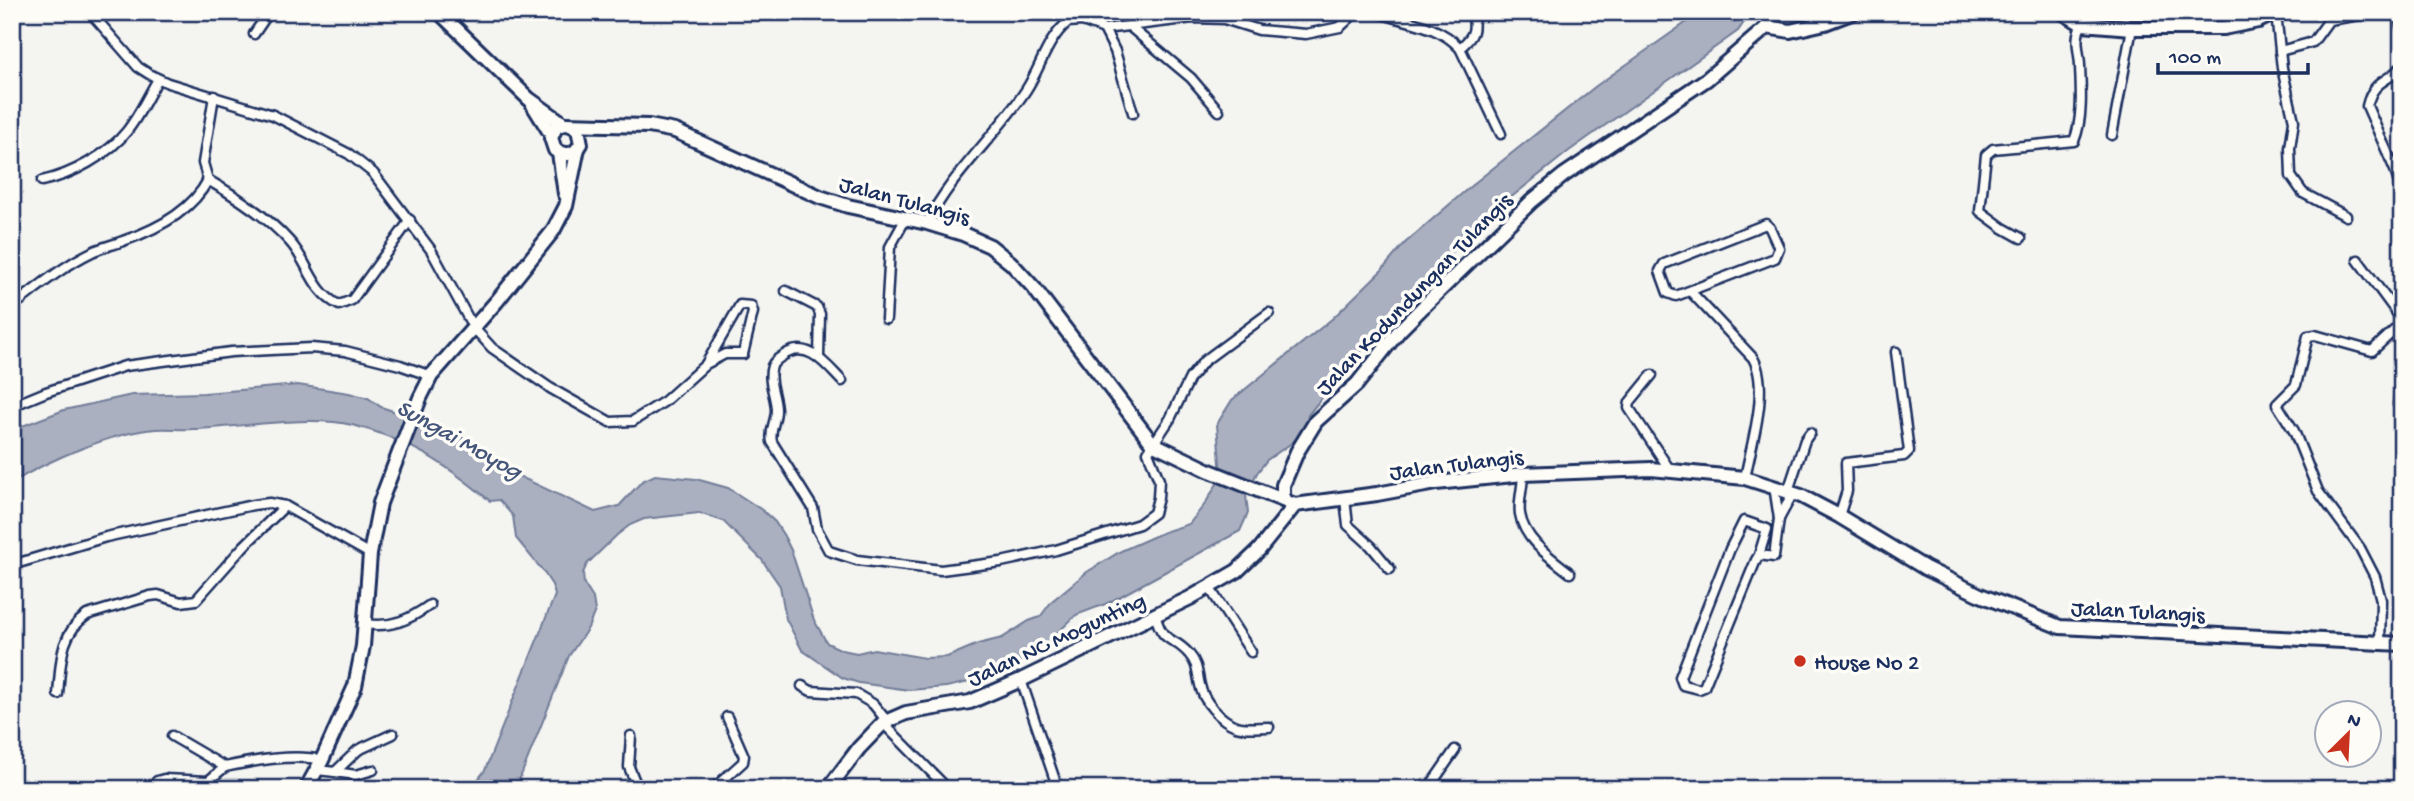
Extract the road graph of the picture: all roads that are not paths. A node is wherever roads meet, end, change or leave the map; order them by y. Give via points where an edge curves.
1 (90, 12) edge
2 (269, 12) edge
3 (439, 12) edge
4 (1356, 12) edge
5 (1376, 12) edge
6 (1472, 12) edge
7 (1772, 12) edge
8 (1854, 12) edge
9 (2063, 12) edge
10 (2379, 12) edge
11 (2398, 12) edge
12 (2277, 16) edge
13 (1084, 17) edge
14 (1129, 26) junction
15 (1767, 27) junction
16 (1104, 29) junction
17 (2402, 30) edge
18 (2131, 31) junction
19 (2078, 32) junction
20 (254, 34) dead end
21 (1460, 48) junction
22 (2280, 51) junction
23 (2402, 65) edge
24 (158, 79) junction
25 (214, 96) junction
26 (528, 99) junction
27 (1219, 111) dead end
28 (1133, 113) dead end
29 (566, 124) junction
30 (610, 127) junction
31 (551, 134) junction
32 (1501, 134) dead end
33 (2112, 135) dead end
34 (579, 146) junction
35 (559, 153) junction
36 (208, 180) junction
37 (42, 181) dead end
38 (2402, 194) edge
39 (566, 206) junction
40 (2346, 216) dead end
41 (906, 218) junction
42 (410, 220) junction
43 (927, 223) junction
44 (2021, 237) dead end
45 (2358, 260) dead end
46 (786, 291) dead end
47 (1691, 292) junction
48 (12, 307) edge
49 (1269, 313) dead end
50 (886, 319) dead end
51 (2402, 321) edge
52 (472, 327) junction
53 (718, 343) junction
54 (1896, 352) dead end
55 (726, 354) junction
56 (819, 357) junction
57 (706, 363) junction
58 (2402, 372) edge
59 (1652, 375) dead end
60 (431, 376) junction
61 (842, 382) dead end
62 (2398, 404) dead end
63 (12, 407) edge
64 (1810, 433) dead end
65 (1152, 443) junction
66 (1670, 470) junction
67 (1523, 474) junction
68 (1745, 478) junction
69 (1774, 486) junction
70 (1790, 492) junction
71 (1345, 499) junction
72 (1289, 503) junction
73 (285, 506) junction
74 (1839, 516) junction
75 (1779, 519) junction
76 (370, 554) junction
77 (1759, 555) junction
78 (12, 565) edge
79 (1390, 569) dead end
80 (1570, 573) dead end
81 (1209, 587) junction
82 (430, 605) dead end
83 (1155, 614) junction
84 (366, 624) junction
85 (2381, 645) junction
86 (2402, 645) edge
87 (1251, 652) dead end
88 (1021, 680) junction
89 (802, 686) dead end
90 (58, 694) dead end
91 (727, 717) dead end
92 (885, 722) junction
93 (1269, 727) dead end
94 (393, 734) dead end
95 (172, 736) dead end
96 (631, 736) dead end
97 (1455, 750) dead end
98 (319, 765) junction
99 (225, 768) junction
100 (373, 770) dead end
101 (335, 772) junction
102 (157, 781) dead end
103 (310, 788) edge
104 (638, 789) edge
105 (713, 789) edge
106 (828, 789) edge
107 (948, 789) edge
108 (1058, 789) edge
109 (1428, 789) edge

1 - 24 street via 138,67
2 - 20 street
3 - 26 main road
4 - 14 street via 1340,27 1306,34 1259,30 1224,19
5 - 21 street via 1443,33
6 - 21 street via 1475,32
7 - 15 main road
8 - 15 main road via 1790,31
9 - 19 main road
10 - 22 street via 2329,20 2313,42
11 - 17 street
12 - 18 main road via 2223,28
12 - 22 street
13 - 16 street
13 - 43 street via 1068,22 1053,37 1026,90 943,195
14 - 16 street
14 - 27 street via 1191,78
15 - 72 main road, Jalan Kodundungan Tulangis via 1707,79 1564,175 1399,331 1357,384 1316,421 1283,485
16 - 28 street
18 - 19 main road
18 - 33 street
19 - 44 street via 2076,139 1993,149 1986,155 1979,209
21 - 32 street
22 - 40 street via 2294,121 2291,176 2303,193
23 - 38 street via 2373,89 2367,106
24 - 25 street
24 - 37 street via 127,132 113,145 74,169
25 - 36 street via 203,163
25 - 42 street via 273,115 349,154 373,173
26 - 29 main road
26 - 31 main road
29 - 30 main road, Jalan Tulangis
29 - 31 main road
29 - 34 main road via 578,129
30 - 34 main road, Jalan Tulangis
30 - 41 main road, Jalan Tulangis via 675,131 820,197
31 - 35 main road
34 - 35 main road via 569,154
34 - 39 main road
35 - 39 main road
36 - 42 street via 291,243 315,285 339,305 352,300
36 - 48 street via 191,206 60,270
39 - 52 main road via 553,230
41 - 43 main road, Jalan Tulangis
41 - 50 street via 890,247
42 - 52 street
43 - 65 main road, Jalan Tulangis via 990,246 1011,263
45 - 51 street
46 - 56 street via 817,307
47 - 47 street via 1775,258 1779,248 1770,228 1761,225 1661,267 1668,293
47 - 68 street via 1758,368 1760,393
49 - 65 street via 1199,366 1171,419
51 - 85 street via 2372,351 2308,336 2295,385 2277,404 2294,431 2318,491 2360,548 2375,577 2381,600
52 - 57 street via 516,365 610,422 633,421 649,412
52 - 60 main road
53 - 55 street
53 - 55 street via 740,304 751,306 746,350
53 - 57 street
54 - 74 street via 1909,451 1904,456 1846,463 1847,491
55 - 57 street
56 - 61 street
56 - 65 street via 806,350 789,351 772,366 776,416 770,433 813,508 817,529 829,551 857,559 941,570 1056,550 1139,524 1154,513 1158,498 1159,480 1148,452
58 - 62 street
59 - 66 street via 1629,408
60 - 63 street via 345,351 231,352 125,366
60 - 76 main road via 388,477
64 - 70 street
65 - 72 main road, Jalan Tulangis
66 - 67 main road, Jalan Tulangis
66 - 68 main road, Jalan Tulangis
67 - 71 main road, Jalan Tulangis
67 - 80 street via 1520,517 1534,542
68 - 69 main road, Jalan Tulangis
69 - 70 main road, Jalan Tulangis
69 - 75 street
70 - 74 main road, Jalan Tulangis
70 - 75 street
71 - 72 main road, Jalan Tulangis
71 - 79 street via 1348,525
72 - 81 main road, Jalan NC Mogunting via 1259,550 1237,571
73 - 76 street
73 - 78 street via 253,505 94,540
73 - 90 street via 196,600 190,603 150,596 80,620 62,648
74 - 85 main road, Jalan Tulangis via 1925,568 2060,627
75 - 77 street via 1774,557
76 - 84 main road
77 - 77 street via 1704,687 1684,685 1680,677 1744,521 1768,529
81 - 83 main road, Jalan NC Mogunting
81 - 87 street
82 - 84 street via 395,624
83 - 88 main road, Jalan NC Mogunting
83 - 93 street via 1163,637 1188,652 1197,665 1200,688 1222,717 1235,726
84 - 98 main road via 355,686
85 - 86 main road, Jalan Tulangis
88 - 92 main road, Jalan NC Mogunting via 970,702 906,713
88 - 108 street
89 - 92 street via 811,691 856,694 873,704
91 - 105 street via 743,762
92 - 106 main road, Jalan NC Mogunting
92 - 107 street
94 - 101 street via 358,750
95 - 99 street
96 - 104 street via 629,766
97 - 109 street
98 - 99 street via 309,757
98 - 101 street
98 - 103 main road
99 - 102 street via 208,781
100 - 101 street via 356,775

